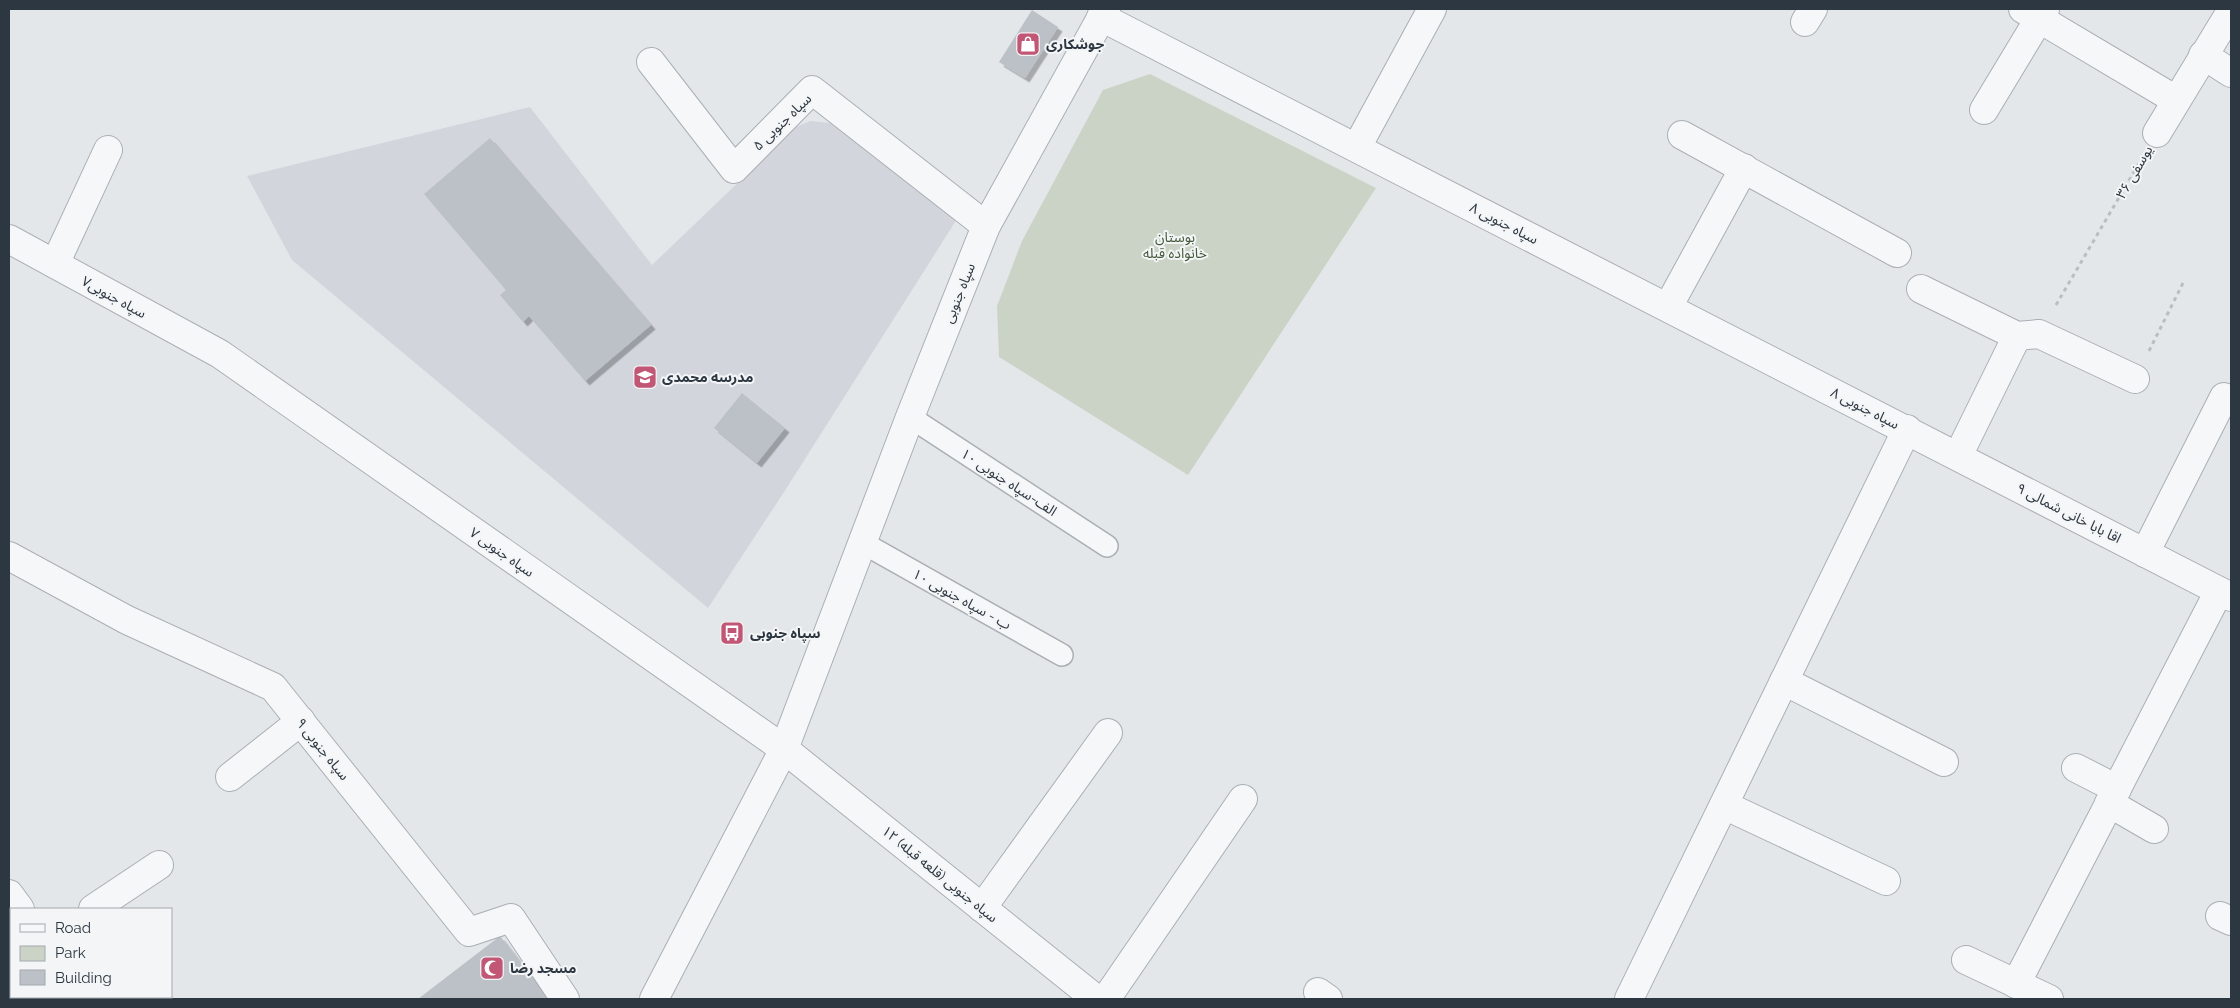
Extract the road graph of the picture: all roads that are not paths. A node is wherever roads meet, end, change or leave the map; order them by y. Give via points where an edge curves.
1 (1432, 9) edge
2 (1099, 11) edge
3 (2231, 11) edge
4 (2036, 12) edge
5 (2203, 56) junction
6 (651, 62) dead end
7 (2231, 73) edge
8 (2176, 100) junction
9 (1984, 110) dead end
10 (2157, 133) road end
11 (1682, 135) dead end
12 (1357, 147) junction
13 (108, 150) dead end
14 (1744, 168) junction
15 (986, 226) junction
16 (9, 239) edge
17 (1897, 253) dead end
18 (56, 264) junction
19 (1921, 289) dead end
20 (1668, 307) junction
21 (2028, 335) junction
22 (220, 354) joint
23 (2135, 379) road end
24 (2224, 397) dead end
25 (910, 417) junction
26 (1907, 429) junction
27 (1958, 456) junction
28 (863, 544) junction
29 (1107, 546) dead end
30 (2145, 552) junction
31 (9, 556) edge
32 (2225, 594) edge
33 (1062, 655) dead end
34 (1784, 681) junction
35 (301, 721) junction
36 (1108, 732) dead end
37 (784, 750) junction
38 (1944, 762) dead end
39 (2076, 768) dead end
40 (230, 777) dead end
41 (2113, 796) junction
42 (1243, 799) dead end
43 (1724, 805) junction
44 (2154, 829) dead end
45 (160, 865) dead end
46 (1886, 881) dead end
47 (9, 894) edge
48 (19, 908) edge
49 (95, 908) edge
50 (982, 908) junction
51 (1966, 960) dead end
52 (2016, 984) junction
53 (1637, 997) edge
54 (565, 999) edge
55 (654, 999) edge
56 (1096, 999) edge
57 (1106, 999) edge
58 (2049, 999) edge

1 - 12 street
2 - 12 street, ۸ سپاه جنوبی
2 - 15 street, سپاه جنوبی
3 - 5 street, یوسفی ۳۶
4 - 8 street
4 - 9 street
5 - 7 street
5 - 8 street, یوسفی ۳۶
6 - 15 street, ۵ سپاه جنوبی via 734,169 812,90
8 - 10 street, یوسفی ۳۶
11 - 14 street
12 - 20 street, ۸ سپاه جنوبی
13 - 18 street
14 - 17 street
14 - 20 street
15 - 25 street, سپاه جنوبی
16 - 18 street, سپاه جنوبی۷
18 - 22 street, سپاه جنوبی۷
19 - 21 street
20 - 26 street, ۸ سپاه جنوبی
21 - 23 street
21 - 27 street
22 - 37 street, ۷ سپاه جنوبی
24 - 30 street
25 - 28 street, سپاه جنوبی
25 - 29 lane, ۱۰ الف-سپاه جنوبی
26 - 27 street, ۹ اقا بابا خانی شمالی
26 - 34 street
27 - 30 street, ۹ اقا بابا خانی شمالی
28 - 33 lane, ۱۰ ب - سپاه جنوبی
28 - 37 street, سپاه جنوبی
30 - 32 street, ۹ اقا بابا خانی شمالی
31 - 35 street, ۹ سپاه جنوبی via 127,620 274,687
32 - 41 street
34 - 38 street
34 - 43 street
35 - 40 street
35 - 54 street, ۹ سپاه جنوبی via 469,932 511,918
36 - 50 street
37 - 50 street, ۱۲ سپاه جنوبی (قلعه قبله)
37 - 55 street, سپاه جنوبی
39 - 41 street
41 - 44 street
41 - 52 street
42 - 57 street
43 - 46 street
43 - 53 street
45 - 49 street
47 - 48 street
50 - 56 street, ۱۲ سپاه جنوبی (قلعه قبله)
51 - 52 street
52 - 58 street

